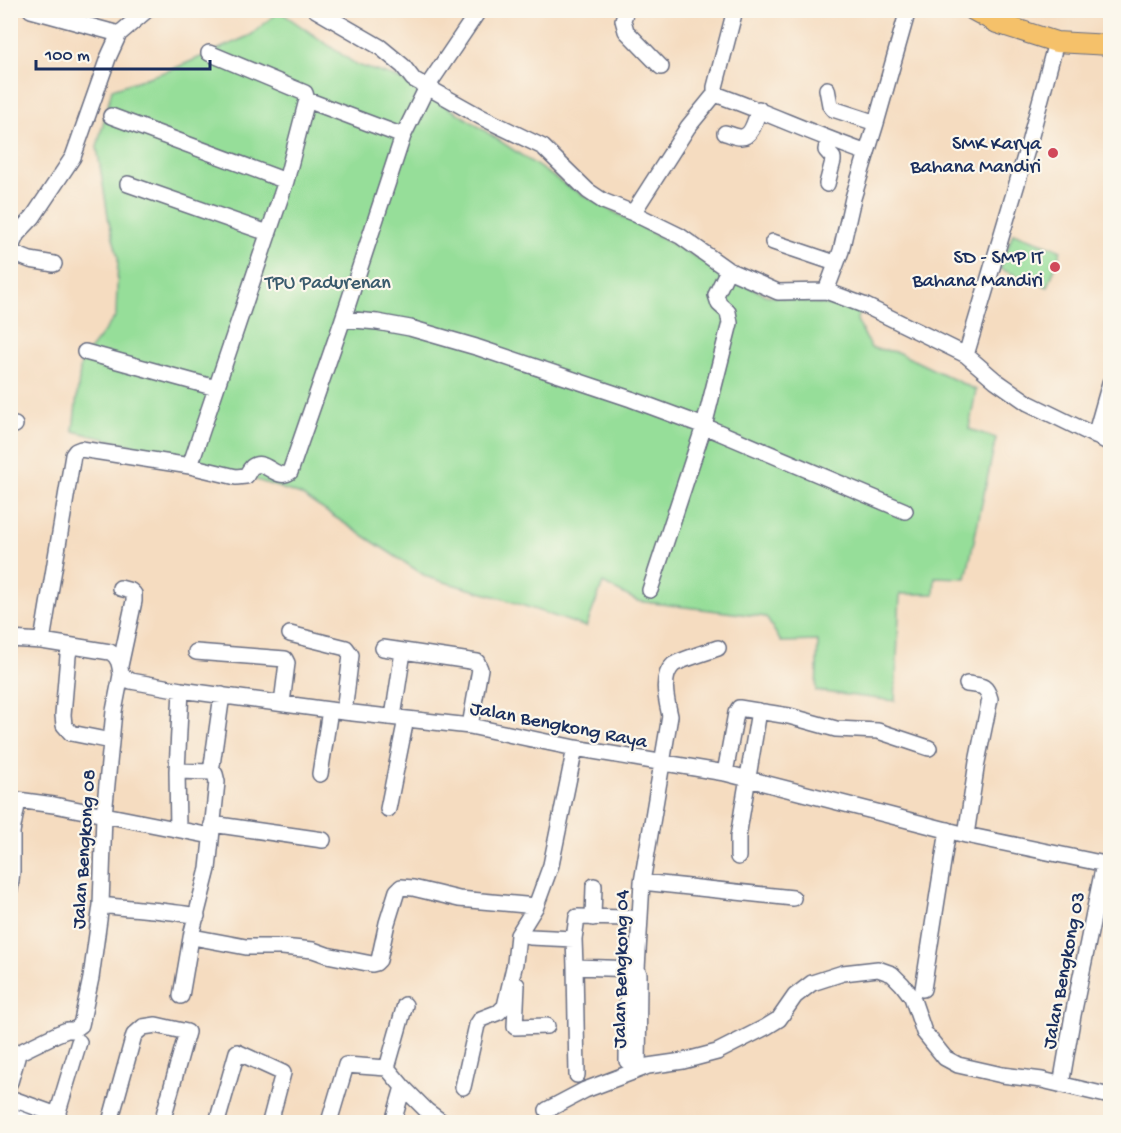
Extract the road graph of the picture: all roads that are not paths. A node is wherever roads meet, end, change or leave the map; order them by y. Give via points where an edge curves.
1 (31, 10) edge
2 (147, 10) edge
3 (316, 10) edge
4 (479, 10) edge
5 (626, 10) edge
6 (735, 10) edge
7 (908, 10) edge
8 (973, 10) edge
9 (119, 34) junction
10 (1056, 42) junction
11 (1110, 45) edge
12 (209, 52) dead end
13 (661, 67) dead end
14 (427, 87) junction
15 (827, 89) dead end
16 (715, 94) junction
17 (307, 100) junction
18 (759, 110) junction
19 (111, 116) dead end
20 (876, 123) junction
21 (725, 132) dead end
22 (403, 136) junction
23 (828, 139) junction
24 (867, 153) junction
25 (286, 181) junction
26 (128, 184) dead end
27 (827, 184) dead end
28 (633, 213) junction
29 (268, 233) junction
30 (773, 242) dead end
31 (10, 251) edge
32 (835, 263) junction
33 (54, 264) dead end
34 (728, 270) junction
35 (826, 291) junction
36 (343, 318) junction
37 (84, 352) dead end
38 (966, 355) junction
39 (1110, 383) edge
40 (216, 388) junction
41 (704, 426) junction
42 (1095, 436) junction
43 (1110, 443) edge
44 (190, 466) junction
45 (905, 511) dead end
46 (120, 588) dead end
47 (650, 591) dead end
48 (290, 634) dead end
49 (10, 639) edge
50 (42, 641) junction
51 (70, 646) junction
52 (383, 648) dead end
53 (718, 648) dead end
54 (196, 652) dead end
55 (403, 652) junction
56 (120, 671) junction
57 (967, 684) dead end
58 (181, 690) junction
59 (222, 695) junction
60 (282, 703) junction
61 (337, 711) junction
62 (759, 711) junction
63 (399, 718) junction
64 (470, 726) junction
65 (111, 741) junction
66 (575, 748) junction
67 (929, 748) dead end
68 (662, 763) junction
69 (177, 771) junction
70 (211, 772) junction
71 (725, 773) junction
72 (320, 774) dead end
73 (748, 779) junction
74 (14, 800) edge
75 (388, 809) dead end
76 (104, 815) junction
77 (178, 829) junction
78 (211, 830) junction
79 (948, 830) junction
80 (966, 835) junction
81 (323, 840) dead end
82 (738, 857) dead end
83 (1107, 864) edge
84 (642, 882) junction
85 (594, 886) dead end
86 (10, 889) edge
87 (793, 898) dead end
88 (101, 905) junction
89 (536, 906) junction
90 (197, 916) junction
91 (593, 918) junction
92 (630, 918) dead end
93 (192, 932) junction
94 (530, 937) dead end
95 (574, 939) junction
96 (628, 945) dead end
97 (515, 963) junction
98 (575, 967) junction
99 (632, 969) junction
100 (923, 989) dead end
101 (181, 996) dead end
102 (405, 1005) dead end
103 (547, 1026) dead end
104 (79, 1042) dead end
105 (14, 1056) edge
106 (633, 1066) junction
107 (387, 1068) junction
108 (577, 1075) dead end
109 (10, 1083) edge
110 (1061, 1085) junction
111 (463, 1087) dead end
112 (403, 1088) junction
113 (1110, 1096) edge
114 (10, 1098) edge
115 (548, 1110) dead end
116 (10, 1115) edge
117 (60, 1119) edge
118 (28, 1122) edge
119 (110, 1122) edge
120 (162, 1122) edge
121 (217, 1122) edge
122 (270, 1122) edge
123 (329, 1122) edge
124 (393, 1122) edge
125 (442, 1122) edge

1 - 9 street
2 - 9 street
3 - 14 street via 380,47
4 - 14 street
5 - 13 street via 626,31
6 - 16 street
7 - 20 street
8 - 10 main road via 997,23
9 - 31 street via 73,157 17,234
10 - 11 main road
10 - 38 street
12 - 17 street via 306,93
14 - 22 street
14 - 28 street via 543,147 588,191
15 - 20 street via 833,109
16 - 18 street
16 - 28 street via 688,127
17 - 22 street
17 - 25 street
18 - 21 street via 745,136
18 - 23 street
19 - 25 street
20 - 24 street
22 - 36 street
23 - 24 street
23 - 27 street via 826,150 833,160
24 - 32 street
25 - 29 street
26 - 29 street
28 - 34 street via 680,236
29 - 40 street
30 - 32 street
31 - 33 street
32 - 35 street
34 - 35 street via 778,292
34 - 41 street via 716,296 728,312 730,323
35 - 38 street
36 - 41 street via 410,328 476,347
36 - 44 street via 287,475 262,465 252,466 241,477
37 - 40 street
38 - 42 street via 1028,403
39 - 42 street
40 - 44 street
41 - 45 street
41 - 47 street
42 - 43 street
44 - 50 street via 81,448 76,451
46 - 56 street, Jalan Bengkong 08 via 131,591 134,601
48 - 61 street via 350,651
49 - 50 street, Jalan Bengkong Raya
50 - 51 street, Jalan Bengkong Raya
51 - 56 street, Jalan Bengkong Raya via 115,654
51 - 65 street via 64,725 71,733
52 - 55 street
53 - 68 street, Jalan Bengkong 04 via 673,664 666,676 670,716
54 - 60 street via 285,659
55 - 63 street
55 - 64 street via 477,662 480,669
56 - 58 street, Jalan Bengkong Raya via 131,681
56 - 65 street, Jalan Bengkong 08
57 - 80 street via 982,686 988,690 990,699
58 - 59 street, Jalan Bengkong Raya
58 - 69 street
59 - 60 street, Jalan Bengkong Raya
59 - 70 street
60 - 61 street, Jalan Bengkong Raya
61 - 63 street, Jalan Bengkong Raya
61 - 72 street
62 - 67 street via 836,729 878,731
62 - 71 street via 739,708 736,713
62 - 73 street
63 - 64 street, Jalan Bengkong Raya
63 - 75 street
64 - 66 street, Jalan Bengkong Raya
65 - 76 street, Jalan Bengkong 08
66 - 68 street, Jalan Bengkong Raya
66 - 89 street via 551,865
68 - 71 street, Jalan Bengkong Raya
68 - 84 street, Jalan Bengkong 04
69 - 70 street
69 - 77 street
70 - 78 street via 216,774 217,782
71 - 73 street, Jalan Bengkong Raya
73 - 79 street, Jalan Bengkong Raya
73 - 82 street
74 - 76 street
74 - 86 street
76 - 77 street
76 - 88 street, Jalan Bengkong 08
77 - 78 street
78 - 81 street
78 - 90 street via 208,870
79 - 80 street, Jalan Bengkong Raya
79 - 100 street
80 - 83 street, Jalan Bengkong Raya
83 - 110 street, Jalan Bengkong 03
84 - 87 street
84 - 99 street, Jalan Bengkong 04
85 - 91 street
88 - 90 street
88 - 105 street, Jalan Bengkong 08 via 81,1025
89 - 93 street via 459,899 401,887 387,923 379,960 372,964 313,950 246,947 198,938
89 - 97 street via 519,935
90 - 93 street
91 - 92 street
91 - 95 street via 577,917
93 - 101 street
94 - 95 street
95 - 98 street
96 - 99 street
97 - 103 street via 514,1028
97 - 111 street via 505,1006 477,1025
98 - 99 street
98 - 108 street
99 - 106 street, Jalan Bengkong 04 via 639,974
102 - 107 street
104 - 117 street
105 - 109 street
106 - 110 street via 683,1061 717,1052 779,1019 795,996 812,983 843,973 878,969 892,974 912,997 924,1032 945,1059 1002,1075
106 - 115 street
107 - 112 street
107 - 123 street via 346,1065
110 - 113 street
112 - 124 street
112 - 125 street
114 - 117 street
116 - 118 street
119 - 120 street via 134,1035 143,1027 156,1024 187,1032
121 - 122 street via 237,1052 283,1073

